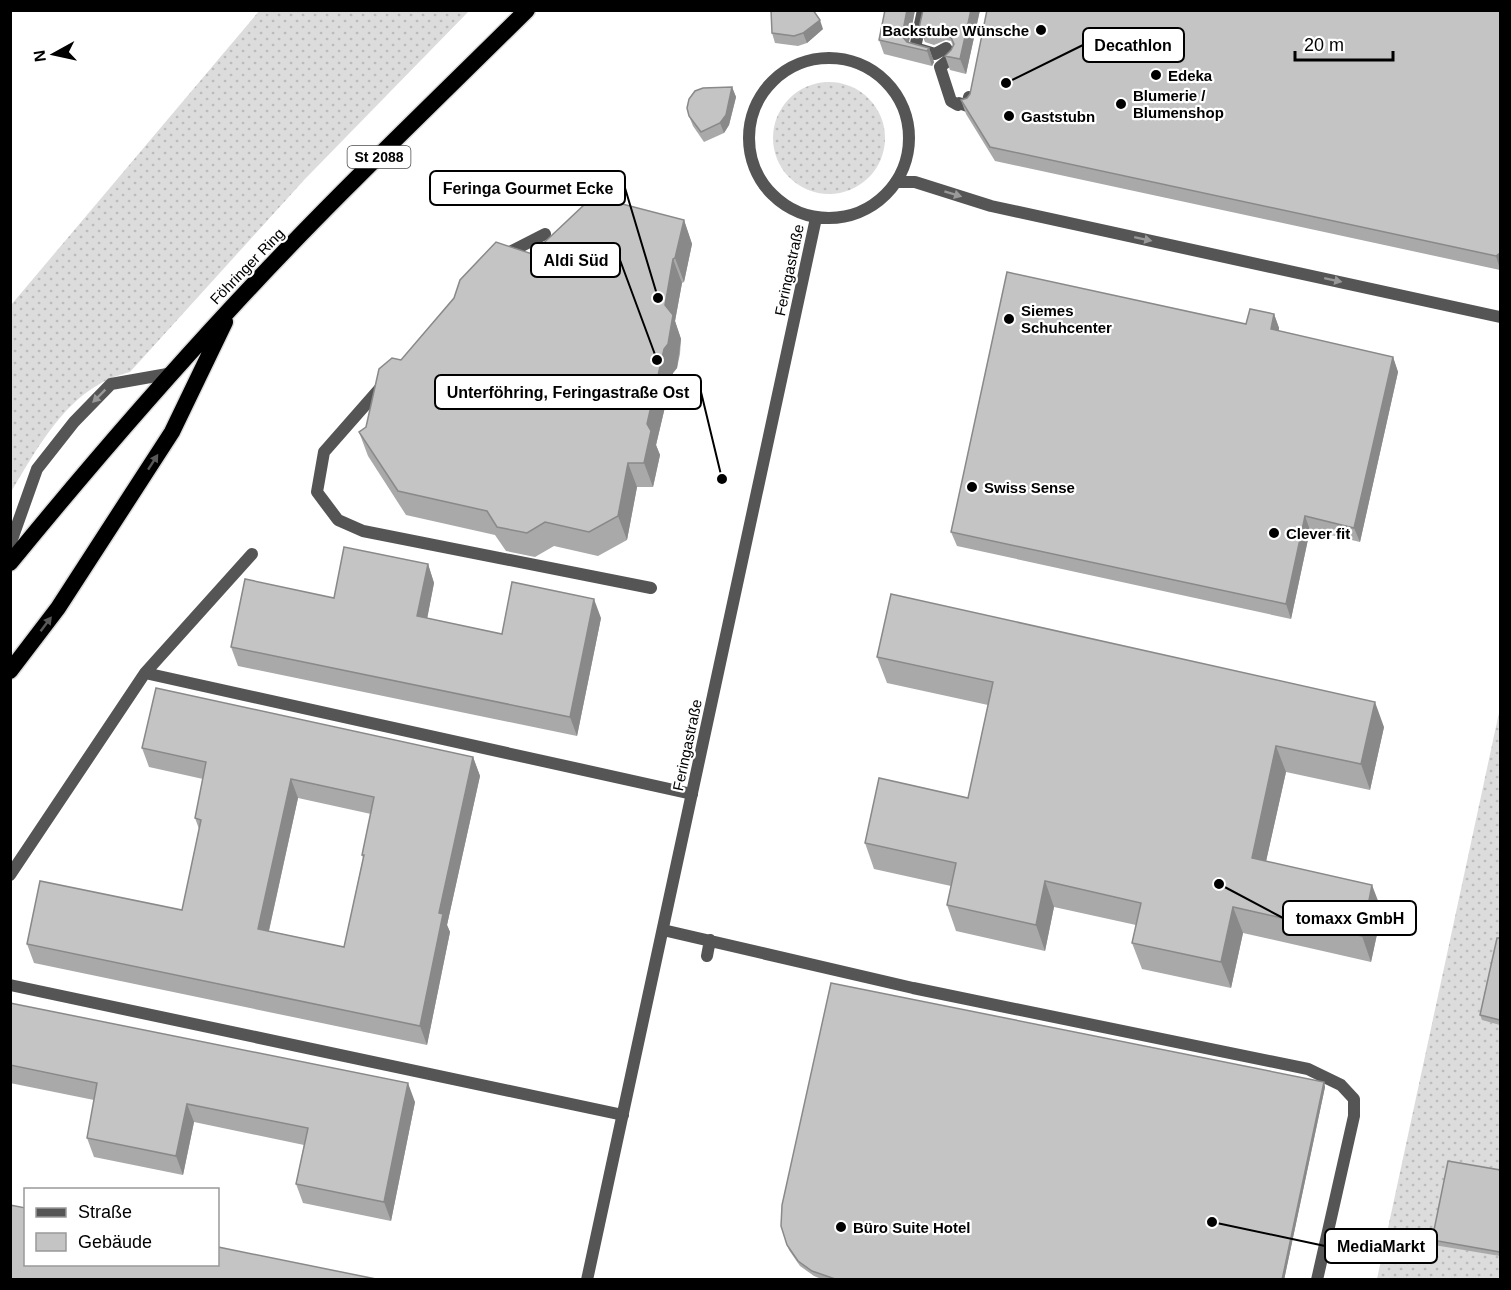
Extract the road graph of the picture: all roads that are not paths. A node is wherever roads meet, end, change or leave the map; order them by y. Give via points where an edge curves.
1 (527, 10) edge
2 (923, 10) edge
3 (972, 85) edge
4 (896, 182) junction
5 (816, 218) junction
6 (545, 234) dead end
7 (496, 259) edge
8 (233, 305) junction
9 (1500, 317) edge
10 (173, 373) junction
11 (392, 375) edge
12 (10, 545) edge
13 (252, 554) dead end
14 (10, 563) edge
15 (651, 588) dead end
16 (10, 671) edge
17 (145, 673) junction
18 (692, 794) junction
19 (10, 874) edge
20 (663, 930) junction
21 (710, 940) junction
22 (707, 956) dead end
23 (10, 985) edge
24 (623, 1114) junction
25 (587, 1280) edge
26 (1317, 1280) edge

1 - 8 highway, Föhringer Ring / St 2088
2 - 3 street via 915,48 936,54 946,48 951,58 940,67 951,101 968,106
4 - 5 street, Feringastraße via 878,202 859,213
4 - 5 street, Feringastraße via 907,157 909,126 905,110 892,89 870,69 852,61 832,58 799,64 770,83 760,97 749,130 749,147 760,180 771,194 784,205
4 -> 9 street via 915,182 991,206
5 - 18 street, Feringastraße
6 - 7 street
8 - 10 highway, Föhringer Ring / St 2088
16 -> 8 highway via 58,608 172,432
10 -> 12 street via 111,384 74,422 37,469
10 - 14 highway, Föhringer Ring / St 2088 via 98,455
11 - 15 street via 324,452 317,492 338,520 363,531
13 - 17 street
17 - 18 street
17 - 19 street
18 - 20 street, Feringastraße
20 - 21 street
20 - 24 street, Feringastraße
21 - 22 street
21 - 26 street via 924,990 1308,1069 1341,1085 1354,1100 1354,1116
23 - 24 street
24 - 25 street, Feringastraße

